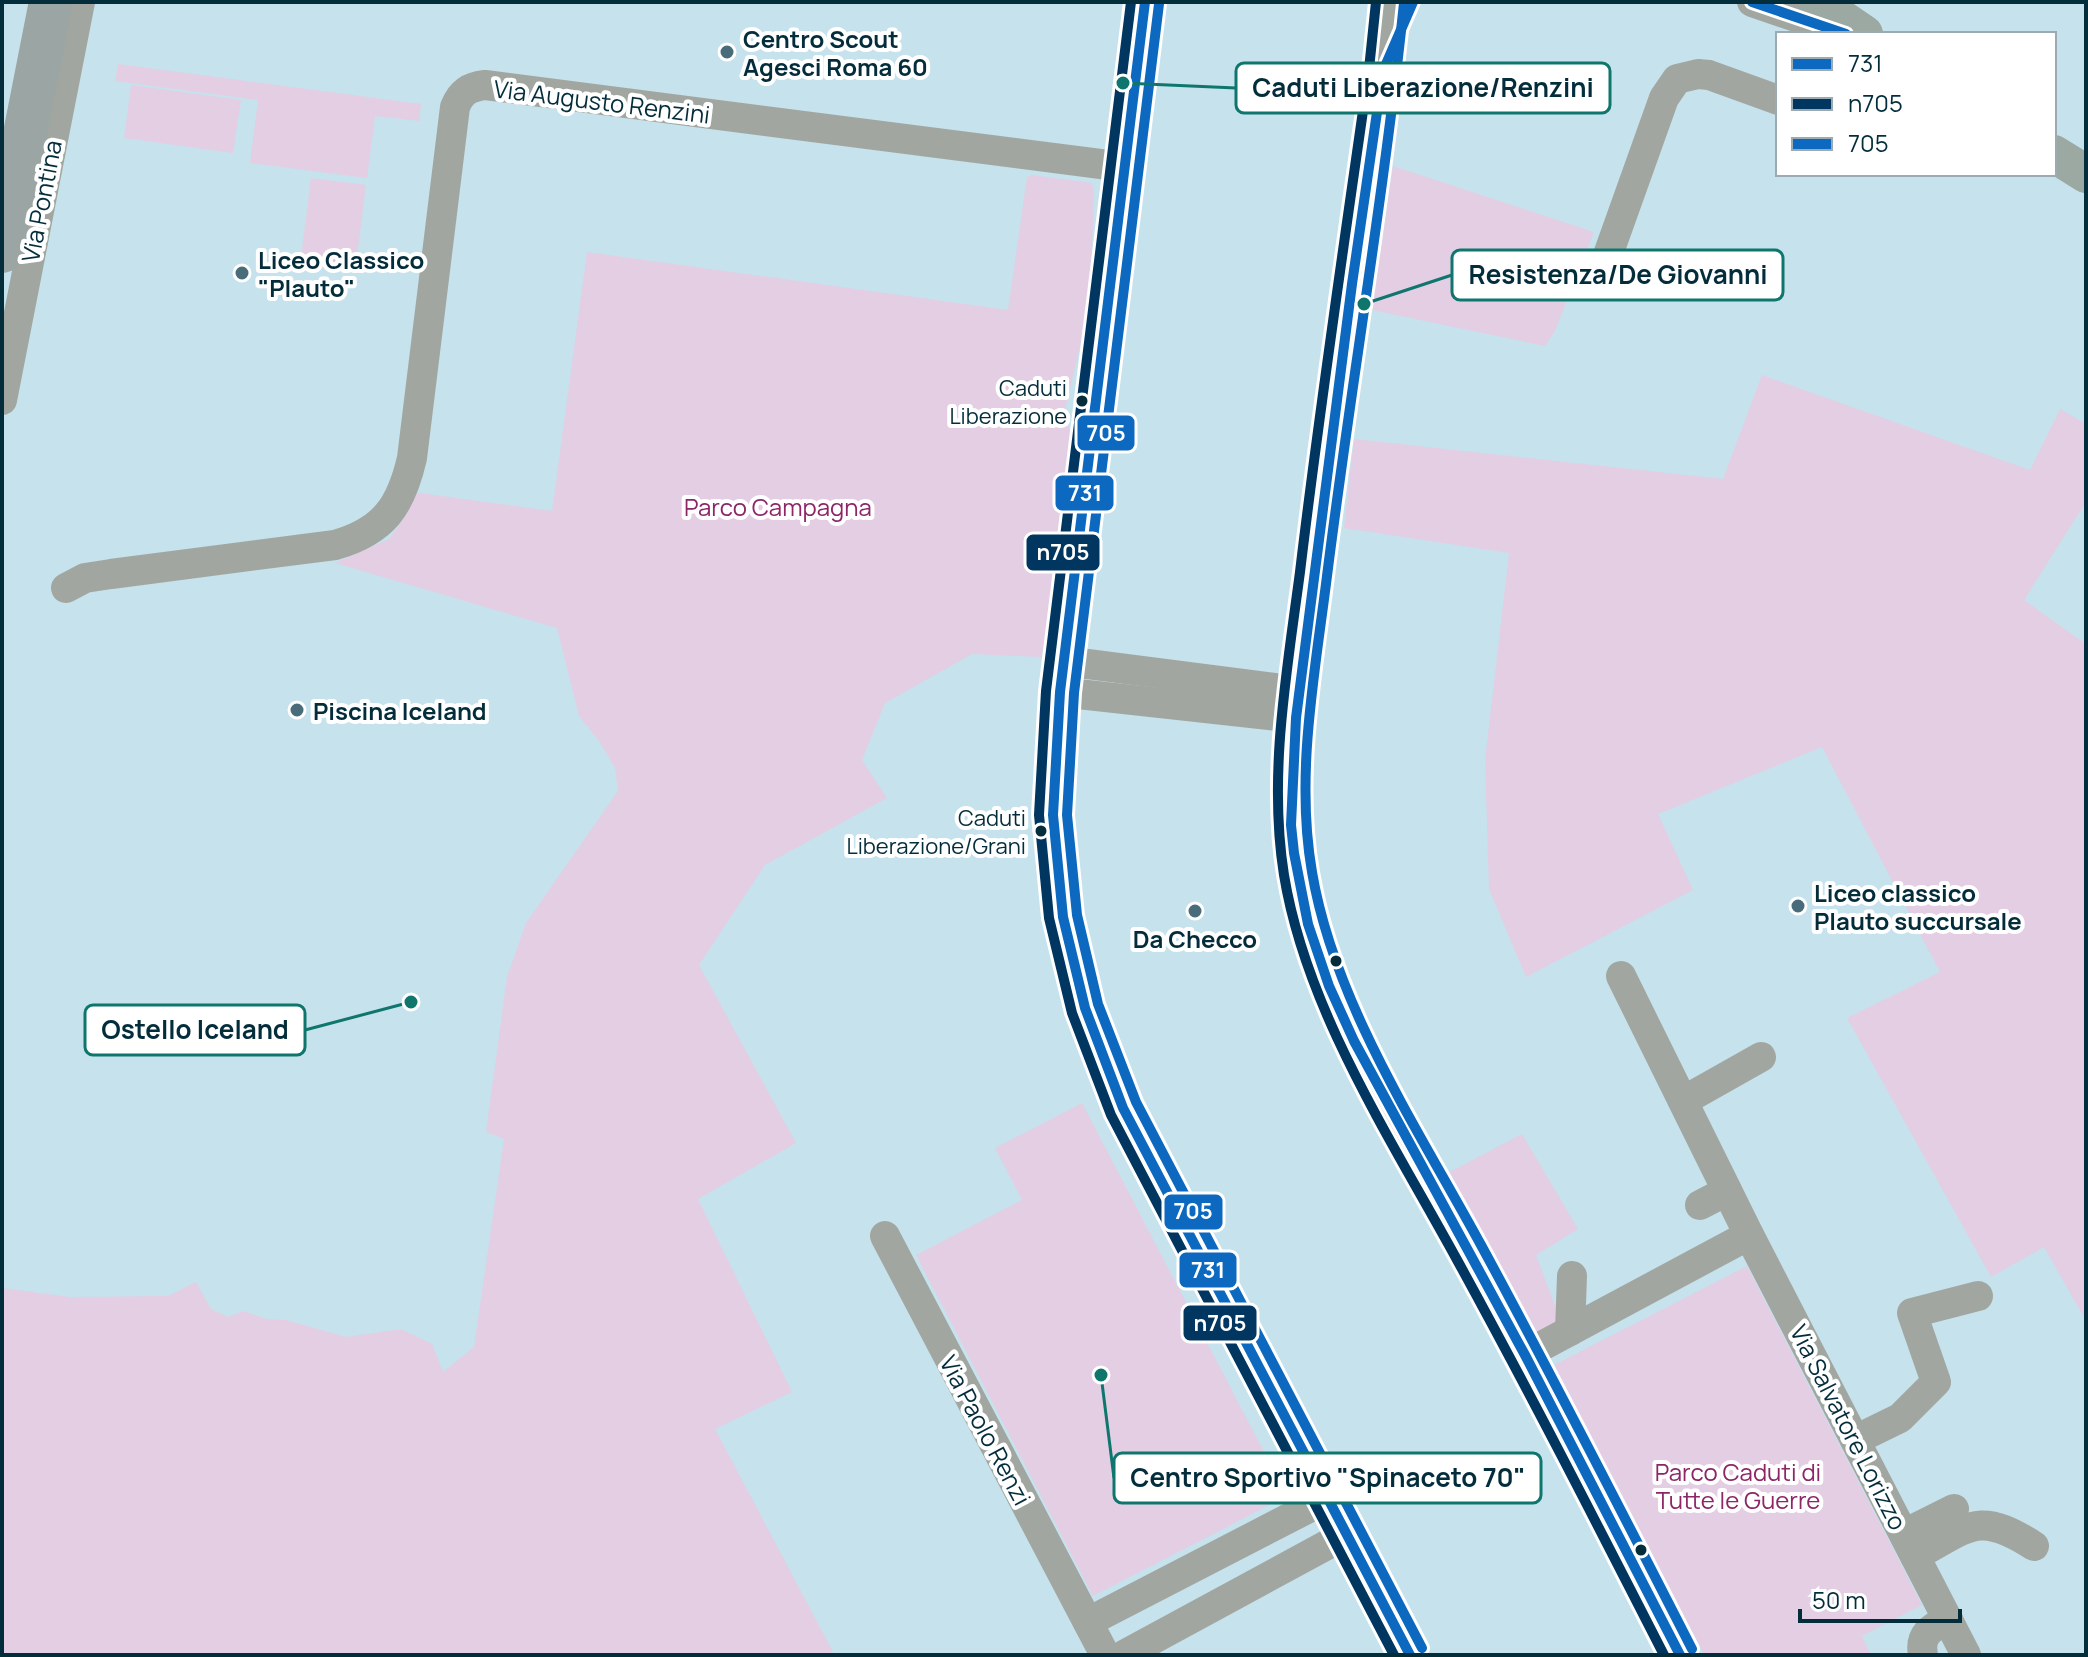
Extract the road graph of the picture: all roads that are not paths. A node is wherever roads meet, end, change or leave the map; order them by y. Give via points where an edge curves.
1 (23, 2) edge
2 (51, 2) edge
3 (68, 2) edge
4 (80, 2) edge
5 (1145, 2) edge
6 (1390, 2) edge
7 (1413, 2) edge
8 (1752, 2) edge
9 (1817, 2) edge
10 (1840, 32) edge
11 (1861, 32) edge
12 (1383, 71) junction
13 (1776, 99) edge
14 (13, 107) edge
15 (1124, 167) junction
16 (2, 251) edge
17 (1604, 266) dead end
18 (2, 400) edge
19 (66, 588) dead end
20 (1064, 661) junction
21 (1060, 692) junction
22 (1297, 704) junction
23 (1621, 976) dead end
24 (1761, 1057) dead end
25 (1683, 1101) junction
26 (1727, 1191) junction
27 (1700, 1205) dead end
28 (1749, 1235) junction
29 (885, 1236) dead end
30 (1572, 1276) dead end
31 (1978, 1296) dead end
32 (1570, 1331) junction
33 (1525, 1355) junction
34 (1855, 1440) junction
35 (1328, 1498) junction
36 (1954, 1509) dead end
37 (1347, 1534) junction
38 (1909, 1545) junction
39 (2034, 1546) dead end
40 (1948, 1619) junction
41 (1088, 1622) junction
42 (1105, 1655) edge
43 (1124, 1655) edge
44 (1410, 1655) edge
45 (1680, 1655) edge
46 (1923, 1655) edge
47 (1966, 1655) edge

1 - 14 highway
2 - 14 highway
3 - 14 highway
4 - 18 street, Via Pontina
5 - 15 street
6 - 12 street
7 - 12 street
8 - 10 street
9 - 11 main road
12 - 22 street
13 - 17 street via 1709,75 1677,79 1664,98
14 - 16 highway, Via Pontina
15 - 19 street, Via Augusto Renzini via 485,85 470,88 455,107 412,458 397,504 379,525 335,545 85,578
15 - 20 street
20 - 21 street
20 - 22 street
21 - 22 street
21 - 35 street via 1055,853 1067,938 1089,1019 1133,1128
22 - 33 street via 1291,825 1302,897 1319,957 1376,1085
23 - 25 street, Via Salvatore Lorizzo
24 - 25 street
25 - 26 street, Via Salvatore Lorizzo
26 - 27 street
26 - 28 street, Via Salvatore Lorizzo
28 - 32 street
28 - 34 street, Via Salvatore Lorizzo
29 - 41 street, Via Paolo Renzi
30 - 32 street
31 - 34 street via 1912,1313 1936,1382 1900,1418
32 - 33 street
33 - 45 street
34 - 38 street, Via Salvatore Lorizzo
35 - 37 street
35 - 41 street
36 - 38 street
37 - 43 street
37 - 44 street
38 - 39 street via 1985,1524 2008,1529
38 - 40 street, Via Salvatore Lorizzo
40 - 46 street via 1925,1634
40 - 47 street, Via Salvatore Lorizzo
41 - 42 street, Via Paolo Renzi

